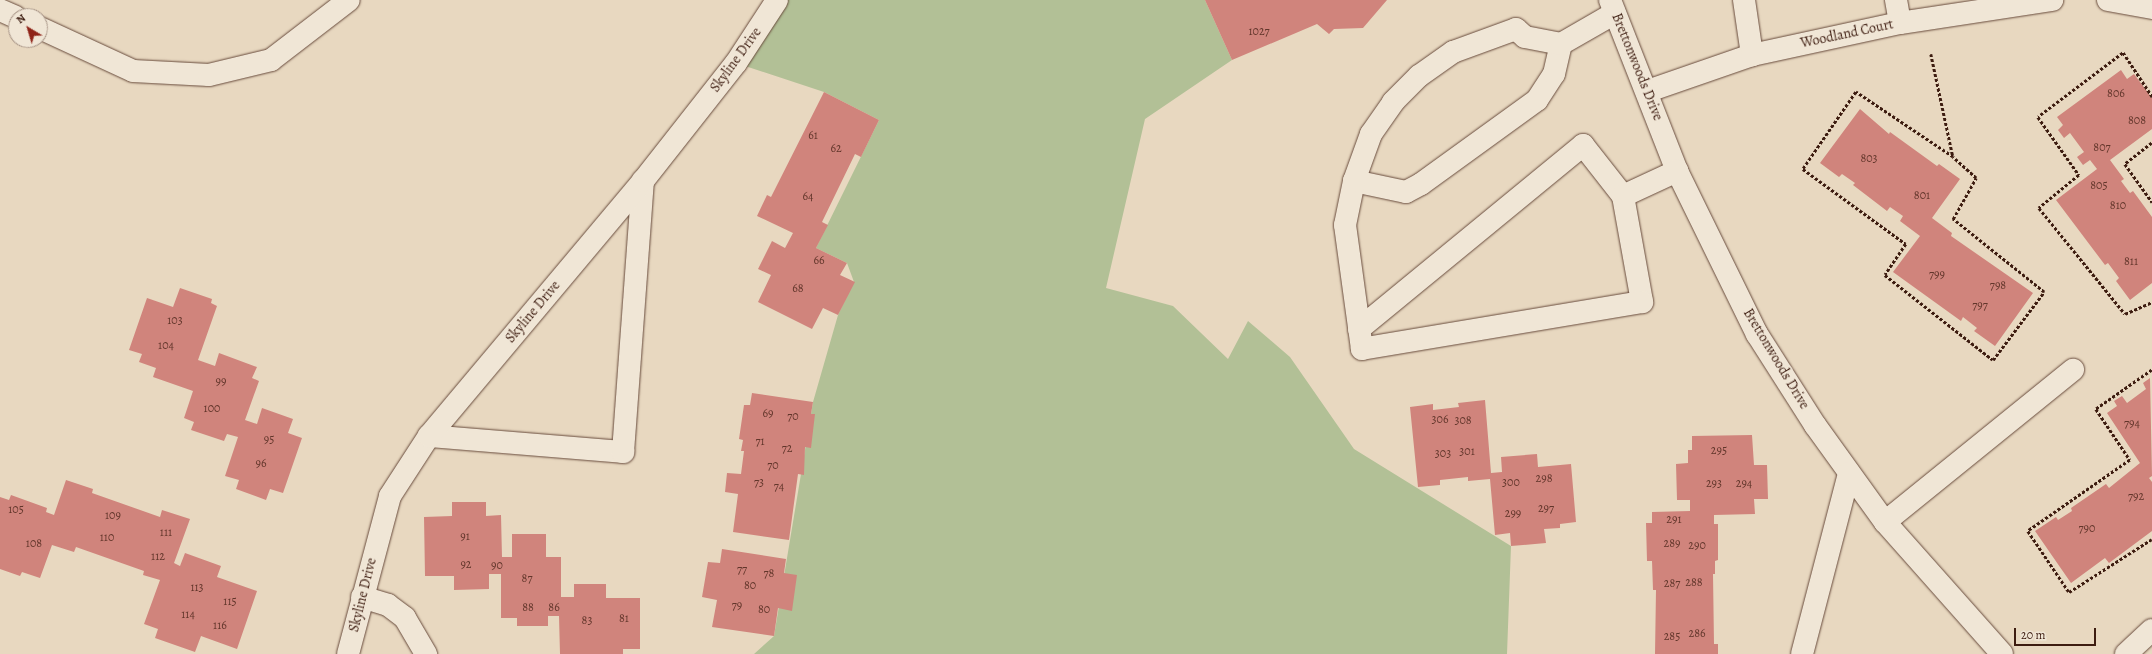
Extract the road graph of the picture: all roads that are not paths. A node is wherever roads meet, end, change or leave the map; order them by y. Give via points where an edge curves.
1 (349, 0) edge
2 (777, 0) edge
3 (1744, 0) edge
4 (1896, 0) edge
5 (2052, 0) edge
6 (2108, 0) edge
7 (1613, 7) edge
8 (2152, 8) edge
9 (1900, 23) junction
10 (48, 32) edge
11 (1561, 44) junction
12 (1752, 55) junction
13 (1648, 91) junction
14 (1677, 171) junction
15 (644, 181) junction
16 (1354, 181) junction
17 (1623, 196) junction
18 (1360, 329) junction
19 (2073, 370) dead end
20 (429, 436) junction
21 (1849, 473) junction
22 (1885, 522) junction
23 (362, 597) junction
24 (2152, 630) edge
25 (348, 654) edge
26 (426, 654) edge
27 (1802, 654) edge
28 (2002, 654) edge
29 (2126, 654) edge

1 - 10 street via 271,60 208,75 133,71
2 - 15 street, Skyline Drive via 736,63
3 - 12 street
4 - 9 street
5 - 9 street, Woodland Court
6 - 8 street
7 - 11 street
7 - 13 street, Brettonwoods Drive via 1634,67
9 - 12 street, Woodland Court
11 - 16 street via 1554,74 1537,100 1421,184 1406,192
11 - 16 street via 1525,37 1516,29 1453,52 1419,76 1392,102 1371,134
12 - 13 street, Woodland Court
13 - 14 street, Brettonwoods Drive
14 - 17 street
14 - 21 street, Brettonwoods Drive via 1757,334
15 - 20 street, Skyline Drive
15 - 20 street via 622,452
16 - 18 street via 1345,225
17 - 18 street via 1583,145
17 - 18 street via 1642,302 1362,349
19 - 22 street
20 - 23 street, Skyline Drive via 390,496
21 - 22 street, Brettonwoods Drive
21 - 27 street
22 - 28 street, Brettonwoods Drive
23 - 25 street, Skyline Drive
23 - 26 street via 388,605 405,618
24 - 29 street

